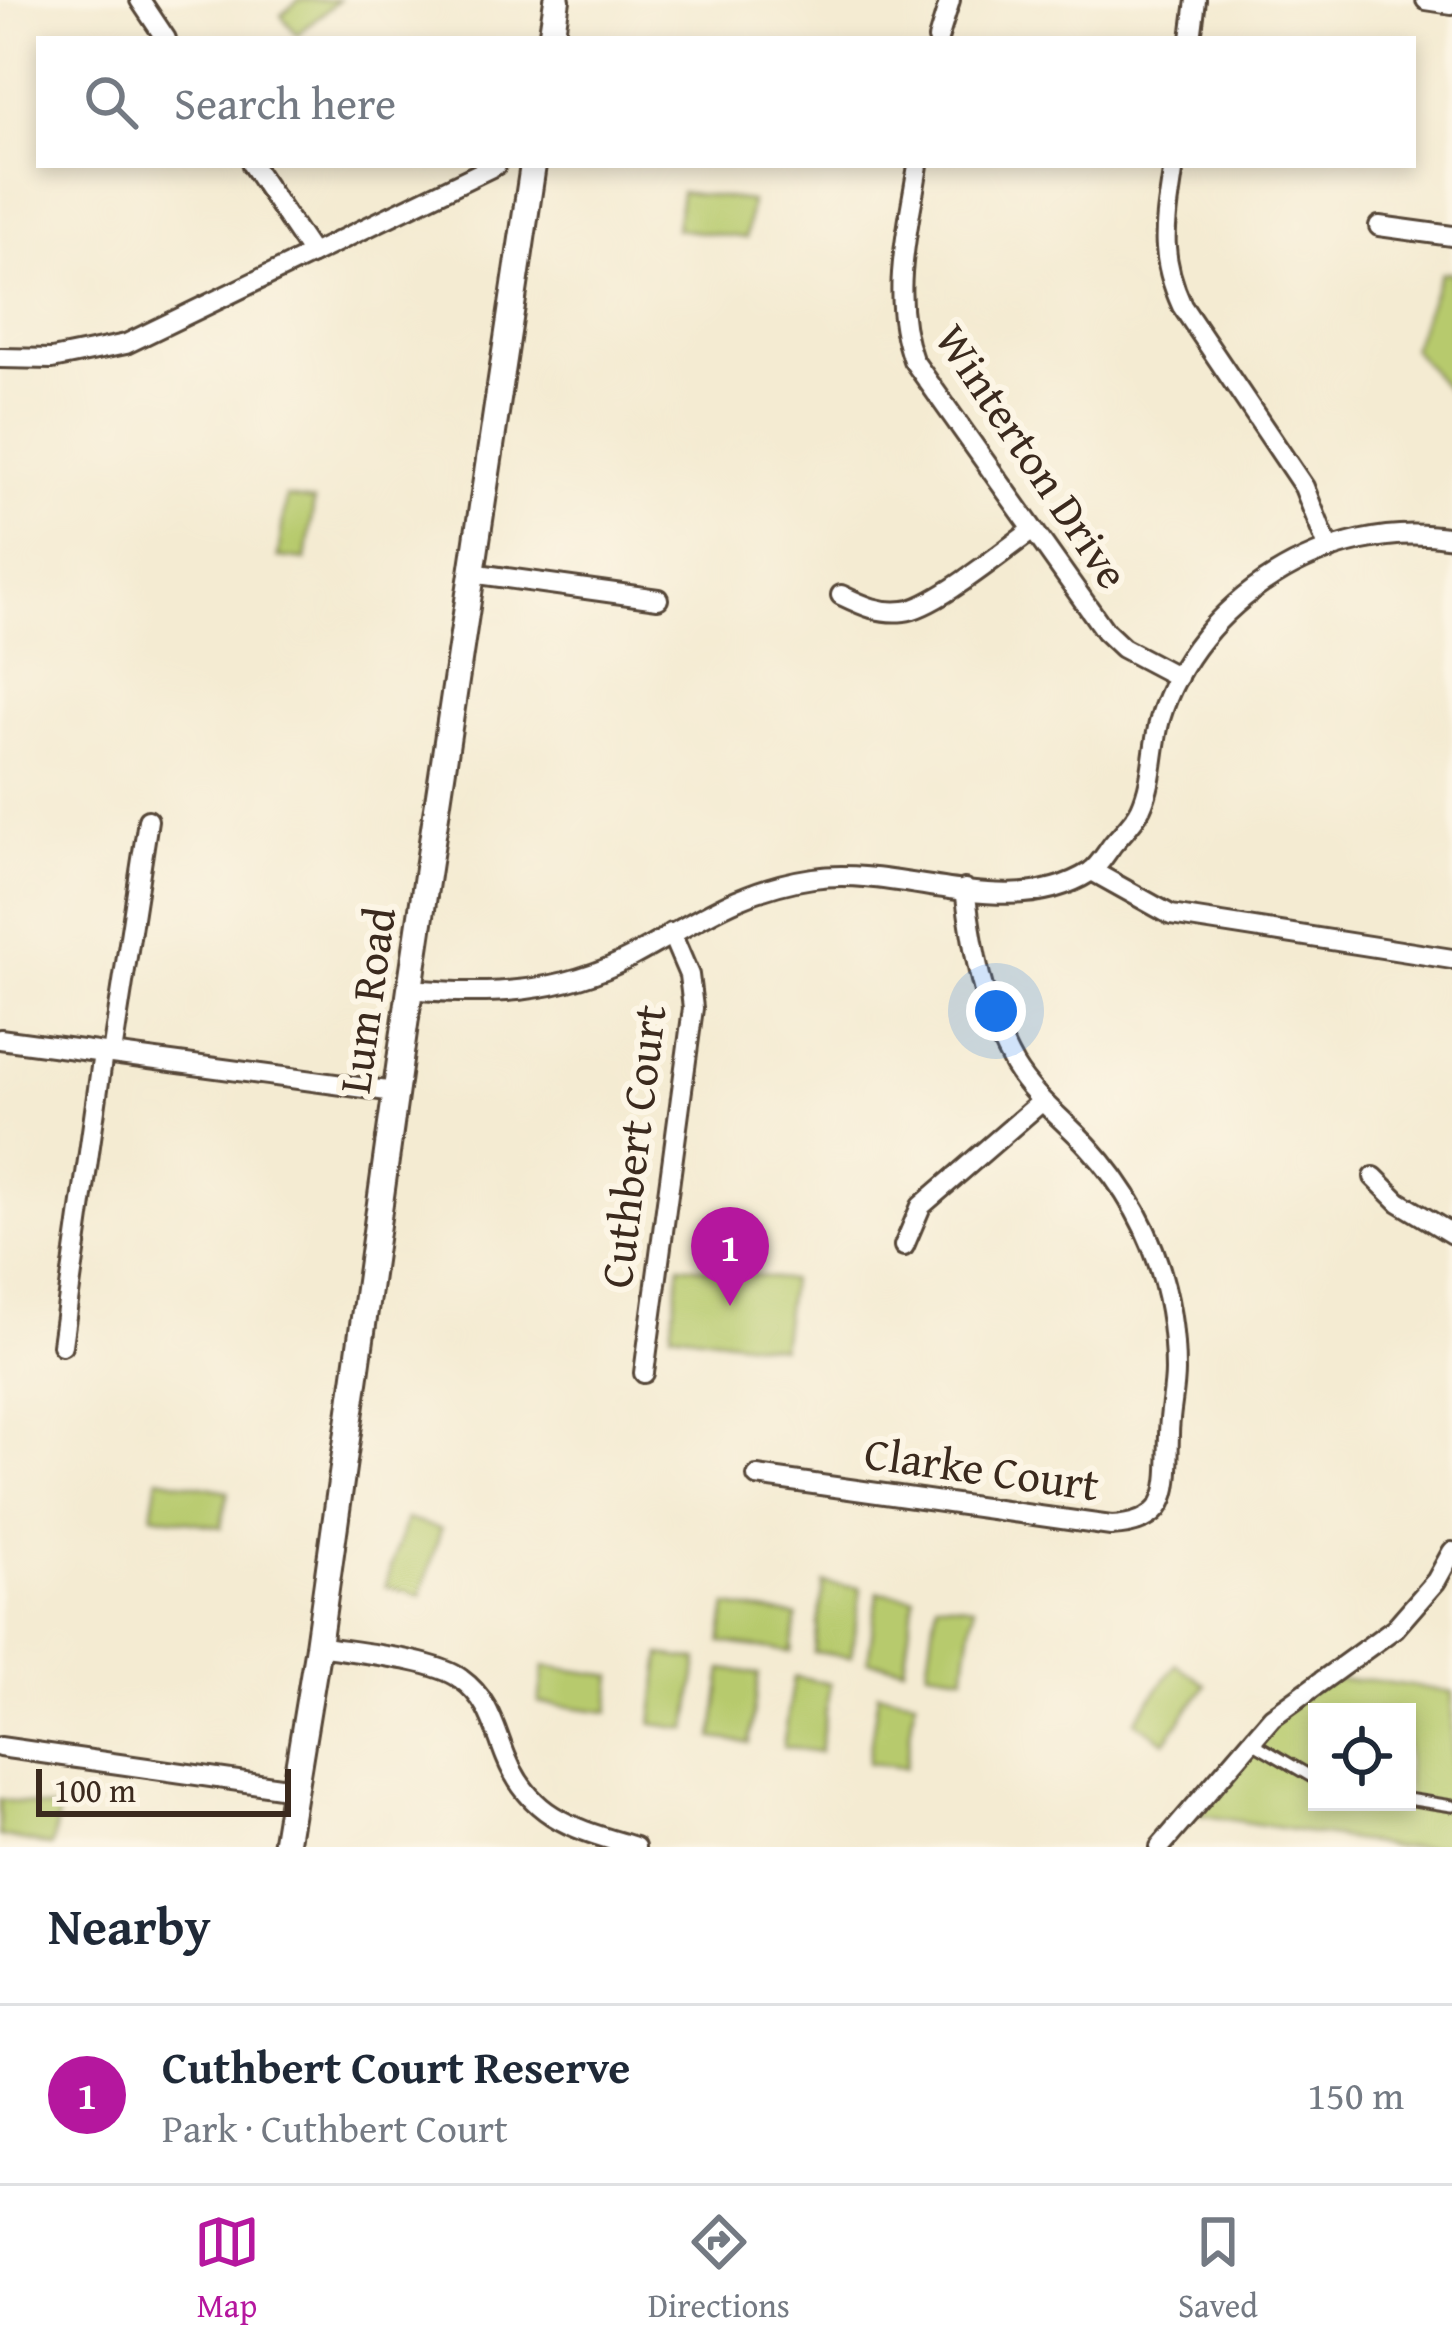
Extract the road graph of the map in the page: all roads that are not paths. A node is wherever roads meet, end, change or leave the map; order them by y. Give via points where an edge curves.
1 (140, 0) edge
2 (557, 0) edge
3 (949, 0) edge
4 (1196, 0) edge
5 (1426, 0) edge
6 (1452, 4) edge
7 (164, 36) edge
8 (551, 36) edge
9 (939, 36) edge
10 (1191, 36) edge
11 (254, 168) edge
12 (490, 168) edge
13 (533, 168) edge
14 (918, 168) edge
15 (1174, 168) edge
16 (1379, 226) dead end
17 (1452, 236) edge
18 (312, 254) junction
19 (0, 358) edge
20 (1033, 530) junction
21 (1452, 538) edge
22 (1329, 550) junction
23 (471, 572) junction
24 (841, 595) dead end
25 (658, 599) dead end
26 (1178, 677) junction
27 (148, 820) dead end
28 (1092, 871) junction
29 (965, 889) junction
30 (671, 933) junction
31 (1452, 958) edge
32 (410, 989) junction
33 (0, 1039) edge
34 (107, 1054) junction
35 (395, 1092) junction
36 (1040, 1102) junction
37 (1374, 1177) dead end
38 (1452, 1234) edge
39 (904, 1246) dead end
40 (62, 1345) dead end
41 (644, 1373) dead end
42 (757, 1476) dead end
43 (1452, 1552) edge
44 (318, 1646) junction
45 (1249, 1740) junction
46 (0, 1747) edge
47 (1308, 1775) edge
48 (294, 1789) junction
49 (1416, 1800) edge
50 (1452, 1806) edge
51 (285, 1847) edge
52 (635, 1847) edge
53 (1160, 1847) edge

1 - 7 street
2 - 8 street
3 - 9 street
4 - 10 street
5 - 6 street
11 - 18 street
12 - 18 street
13 - 23 street, Lum Road
14 - 20 street, Winterton Drive via 901,329 922,378
15 - 22 street via 1164,257 1170,279 1304,487
16 - 17 street
18 - 19 street via 126,344
20 - 24 street via 907,611 871,610
20 - 26 street, Winterton Drive via 1105,631
21 - 22 street via 1385,536
22 - 26 street via 1249,591
23 - 25 street
23 - 32 street, Lum Road
26 - 28 street via 1140,810
27 - 34 street
28 - 29 street via 1014,894
28 - 31 street via 1171,914
29 - 30 street via 867,875 813,878 755,892
29 - 36 street, Clarke Court via 975,965 994,1024
30 - 32 street via 583,977 517,993
30 - 41 street, Cuthbert Court via 693,1008
32 - 35 street, Lum Road
33 - 34 street
34 - 35 street
34 - 40 street
35 - 44 street, Lum Road
36 - 39 street via 920,1207
36 - 42 street, Clarke Court via 1122,1186 1161,1263 1175,1377 1164,1502 1131,1525 1111,1526
37 - 38 street
43 - 45 street via 1395,1628
44 - 48 street, Lum Road
44 - 52 street via 458,1676 482,1698 530,1799 564,1826
45 - 47 lane
45 - 53 street
46 - 48 street
48 - 51 street, Lum Road
49 - 50 lane

